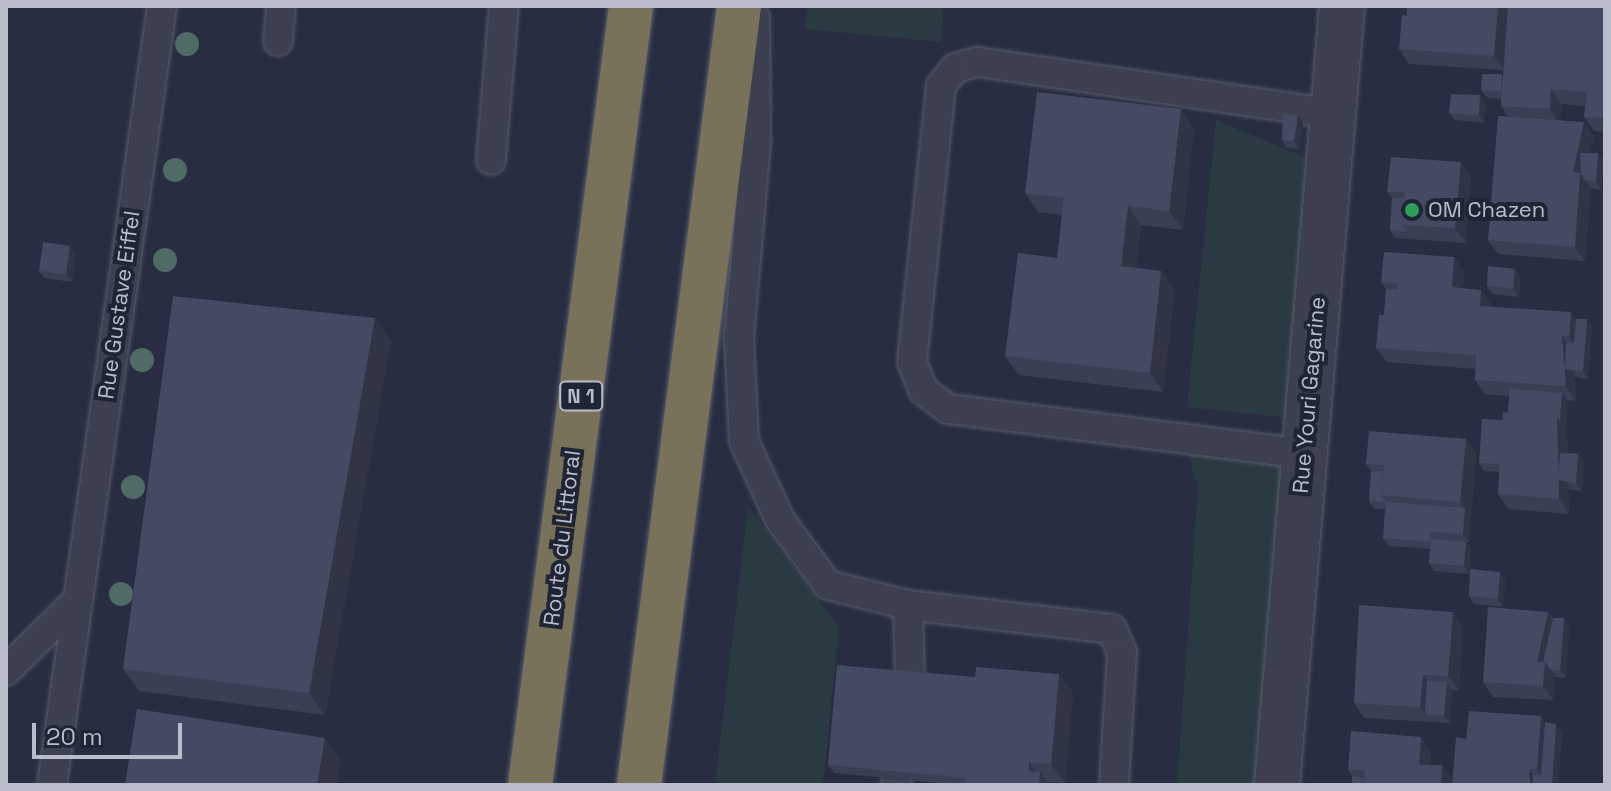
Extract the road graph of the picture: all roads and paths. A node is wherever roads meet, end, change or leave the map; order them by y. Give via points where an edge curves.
1 (162, 6) edge
2 (281, 6) edge
3 (504, 6) edge
4 (631, 6) edge
5 (739, 6) edge
6 (754, 6) edge
7 (1342, 6) edge
8 (278, 41) dead end
9 (1333, 114) junction
10 (491, 160) dead end
11 (1305, 454) junction
12 (75, 603) junction
13 (908, 605) junction
14 (6, 671) edge
15 (910, 679) edge
16 (52, 785) edge
17 (530, 785) edge
18 (639, 785) edge
19 (1114, 785) edge
20 (1277, 785) edge

1 - 12 lane, Rue Gustave Eiffel
2 - 8 lane
3 - 10 lane
4 - 17 highway, Route du Littoral / N 1
5 - 18 highway
6 - 13 lane via 756,143 739,339 744,441 780,520 828,585
7 - 9 street, Rue Youri Gagarine
9 - 11 street, Rue Youri Gagarine
9 - 11 lane via 978,62 955,68 941,86 912,362 923,390 948,409
11 - 20 street, Rue Youri Gagarine
12 - 14 lane
12 - 16 lane, Rue Gustave Eiffel
13 - 15 lane
13 - 19 lane via 1112,629 1122,653

